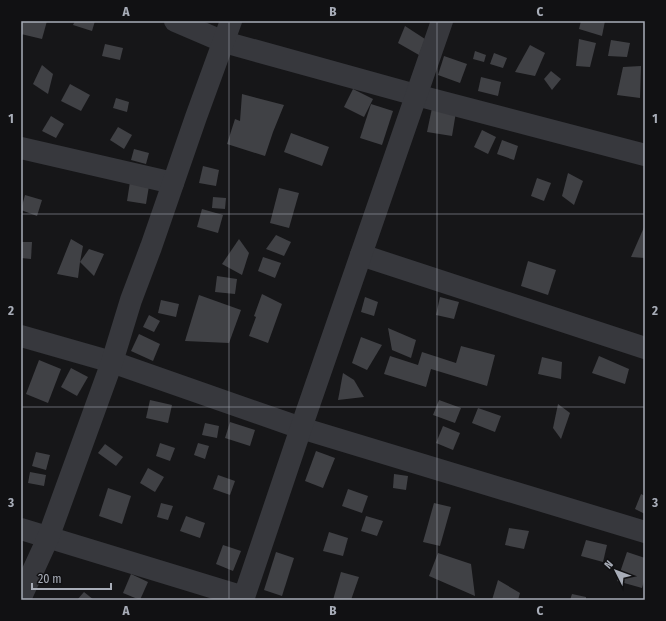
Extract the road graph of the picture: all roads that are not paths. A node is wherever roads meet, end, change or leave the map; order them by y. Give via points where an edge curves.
1 (175, 21) edge
2 (231, 21) edge
3 (442, 21) edge
4 (224, 42) junction
5 (416, 95) junction
6 (21, 148) edge
7 (645, 155) edge
8 (173, 183) junction
9 (362, 254) junction
10 (21, 336) edge
11 (645, 348) edge
12 (112, 362) junction
13 (301, 428) junction
14 (21, 529) edge
15 (645, 532) edge
16 (48, 538) junction
17 (21, 597) edge
18 (247, 599) edge

1 - 4 street
2 - 4 street
3 - 5 street
4 - 5 street
4 - 8 street
5 - 7 street
5 - 9 street
6 - 8 street
8 - 12 street via 131,300
9 - 11 street
9 - 13 street
10 - 12 street
12 - 13 street
12 - 16 street
13 - 15 street
13 - 18 street
14 - 16 street
16 - 17 street
16 - 18 street

